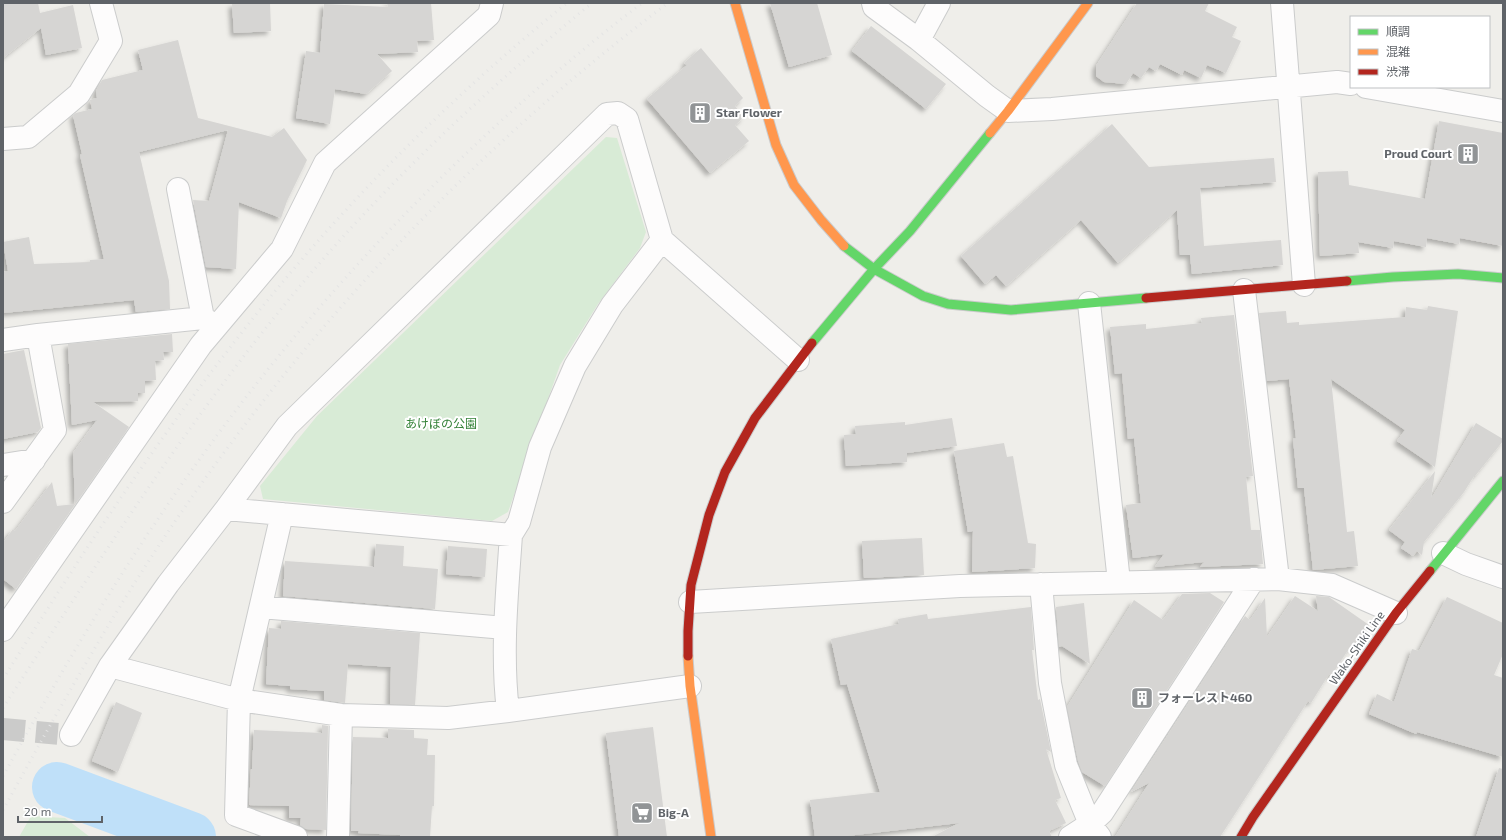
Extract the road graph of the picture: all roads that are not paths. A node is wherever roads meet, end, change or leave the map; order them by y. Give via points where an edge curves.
1 (101, 3) edge
2 (492, 3) edge
3 (735, 3) edge
4 (873, 3) edge
5 (939, 3) edge
6 (1088, 3) edge
7 (1282, 3) edge
8 (919, 40) junction
9 (1350, 84) edge
10 (1289, 86) junction
11 (1371, 88) edge
12 (1008, 111) junction
13 (1503, 112) edge
14 (3, 139) edge
15 (178, 189) dead end
16 (662, 240) junction
17 (874, 269) junction
18 (1503, 278) edge
19 (1304, 285) junction
20 (1244, 290) junction
21 (1089, 303) junction
22 (210, 322) junction
23 (38, 335) junction
24 (3, 340) edge
25 (798, 360) junction
26 (34, 460) junction
27 (3, 465) edge
28 (1503, 481) edge
29 (3, 502) edge
30 (226, 509) junction
31 (282, 514) junction
32 (511, 535) junction
33 (1443, 553) junction
34 (1503, 577) edge
35 (1278, 578) junction
36 (1254, 579) junction
37 (1119, 582) junction
38 (1041, 584) junction
39 (690, 602) junction
40 (261, 607) junction
41 (1396, 613) junction
42 (505, 628) junction
43 (3, 630) edge
44 (110, 666) junction
45 (690, 686) junction
46 (239, 700) junction
47 (508, 711) junction
48 (341, 715) junction
49 (71, 735) dead end
50 (1095, 831) edge
51 (296, 837) edge
52 (338, 837) edge
53 (711, 837) edge
54 (1070, 837) edge
55 (1241, 837) edge

1 - 14 street via 111,41 79,94 28,137
2 - 22 street via 489,15 325,163 282,249
3 - 17 street via 776,145 794,185 844,246
4 - 8 street via 874,7
5 - 8 street
6 - 12 street
7 - 10 street
8 - 12 street
9 - 10 street via 1337,82
10 - 12 street
10 - 19 street
11 - 13 street
12 - 17 street via 915,225
15 - 22 street
16 - 25 street
16 - 30 street via 627,119 618,113 607,114 287,426
16 - 32 street via 612,305 575,366 540,447 519,522
17 - 21 street via 923,296 948,304 1011,310
17 - 25 street
18 - 19 street via 1458,274
19 - 20 street
20 - 21 street
20 - 35 street
21 - 37 street
22 - 23 street
22 - 43 street via 201,345
23 - 24 street
23 - 26 street via 55,430
25 - 39 street via 755,418 725,472 698,553
26 - 27 street
26 - 29 street
28 - 33 street, Wako-Shiki Line
30 - 31 street
30 - 44 street via 168,584
31 - 32 street
31 - 40 street
32 - 42 street
33 - 34 street
33 - 41 street, Wako-Shiki Line
35 - 36 street
35 - 41 street via 1332,585
36 - 37 street
36 - 50 street via 1102,813
37 - 38 street
38 - 39 street via 960,586
38 - 50 street via 1050,683 1066,766
39 - 45 street
40 - 42 street
40 - 46 street
41 - 55 street, Wako-Shiki Line
42 - 47 street
44 - 46 street
44 - 49 street
45 - 47 street
45 - 53 street
46 - 48 street
46 - 51 street via 236,815
47 - 48 street via 448,718
48 - 52 street
50 - 54 street

